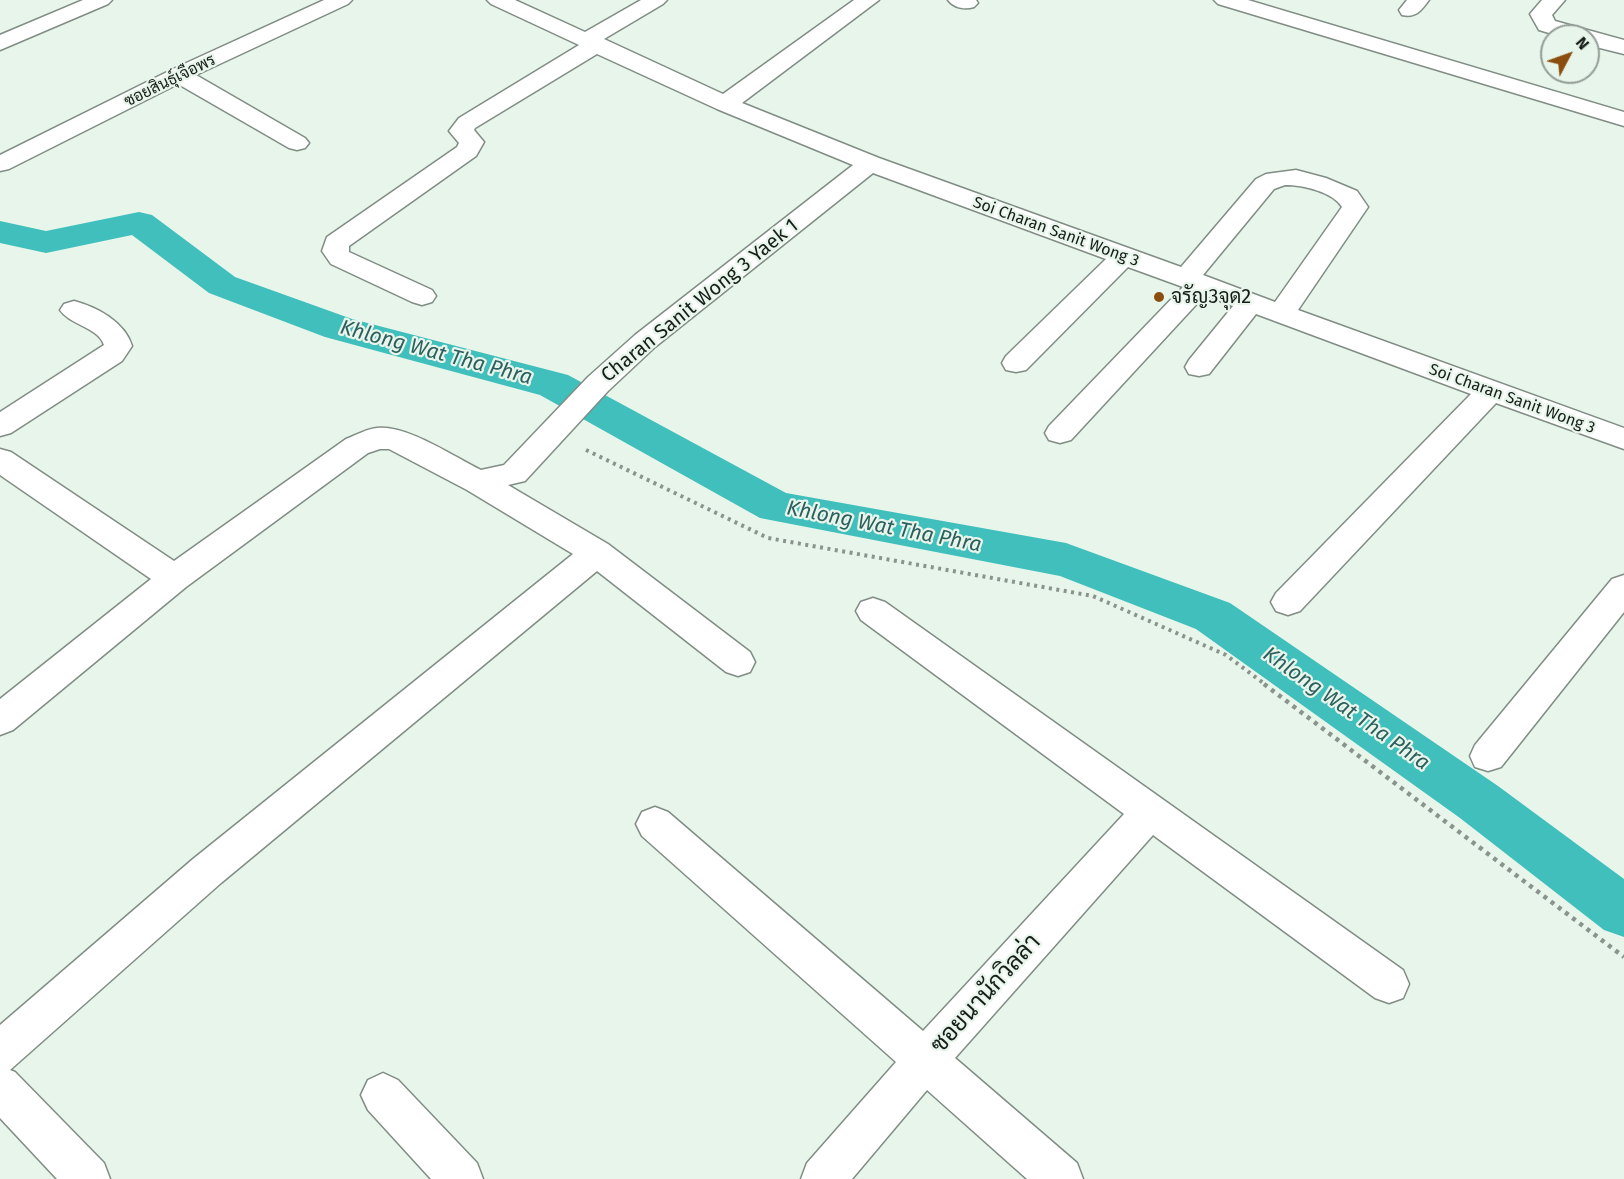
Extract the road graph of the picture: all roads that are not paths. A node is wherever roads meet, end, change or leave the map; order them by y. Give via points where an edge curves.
1 (101, 0) edge
2 (340, 0) edge
3 (656, 0) edge
4 (868, 0) edge
5 (1225, 0) edge
6 (1554, 0) edge
7 (505, 1) edge
8 (1546, 24) edge
9 (1600, 41) edge
10 (591, 42) junction
11 (0, 43) edge
12 (1624, 47) edge
13 (179, 75) junction
14 (725, 104) junction
15 (1624, 119) edge
16 (297, 143) dead end
17 (870, 163) junction
18 (0, 164) edge
19 (1123, 257) junction
20 (1193, 282) junction
21 (422, 296) dead end
22 (1250, 303) junction
23 (74, 310) dead end
24 (1280, 315) junction
25 (1016, 363) dead end
26 (1199, 367) dead end
27 (1490, 391) junction
28 (0, 426) edge
29 (1060, 432) dead end
30 (1624, 439) edge
31 (0, 459) edge
32 (478, 482) junction
33 (597, 553) junction
34 (174, 578) junction
35 (1624, 588) edge
36 (1288, 602) dead end
37 (873, 611) dead end
38 (738, 662) dead end
39 (1, 719) edge
40 (1488, 756) dead end
41 (1151, 811) junction
42 (656, 824) dead end
43 (1389, 984) dead end
44 (0, 1053) edge
45 (925, 1060) junction
46 (0, 1087) edge
47 (383, 1095) dead end
48 (88, 1179) edge
49 (460, 1179) edge
50 (823, 1179) edge
51 (1061, 1179) edge

1 - 11 street
2 - 13 street, ซอยสินธุ์เจือพร
3 - 10 street
4 - 14 street
5 - 15 street
6 - 8 street via 1541,14
7 - 10 street, Soi Charan Sanit Wong 3
9 - 12 street
10 - 14 street, Soi Charan Sanit Wong 3
10 - 21 street via 467,123 462,130 471,142 467,151 336,243 335,251 340,258
13 - 16 street
13 - 18 street, ซอยสินธุ์เจือพร
14 - 17 street, Soi Charan Sanit Wong 3
17 - 19 street, Soi Charan Sanit Wong 3
17 - 32 street, Charan Sanit Wong 3 Yaek 1 via 645,341 598,384 514,473
19 - 20 street, Soi Charan Sanit Wong 3
19 - 25 street
20 - 22 street, Soi Charan Sanit Wong 3
20 - 24 street via 1265,184 1276,177 1292,176 1348,196 1355,207
20 - 29 street
22 - 24 street, Soi Charan Sanit Wong 3
22 - 26 street
23 - 28 street via 112,332 118,346 112,354
24 - 27 street, Soi Charan Sanit Wong 3
27 - 30 street, Soi Charan Sanit Wong 3
27 - 36 street
31 - 34 street
32 - 33 street
32 - 34 street via 394,439 377,438 357,446
33 - 38 street
33 - 44 street via 207,871
34 - 39 street
35 - 40 street
37 - 41 street
41 - 43 street
41 - 45 street, ซอยนานักวิลล่า
42 - 45 street
45 - 50 street, ซอยนานักวิลล่า
45 - 51 street
46 - 48 street
47 - 49 street

